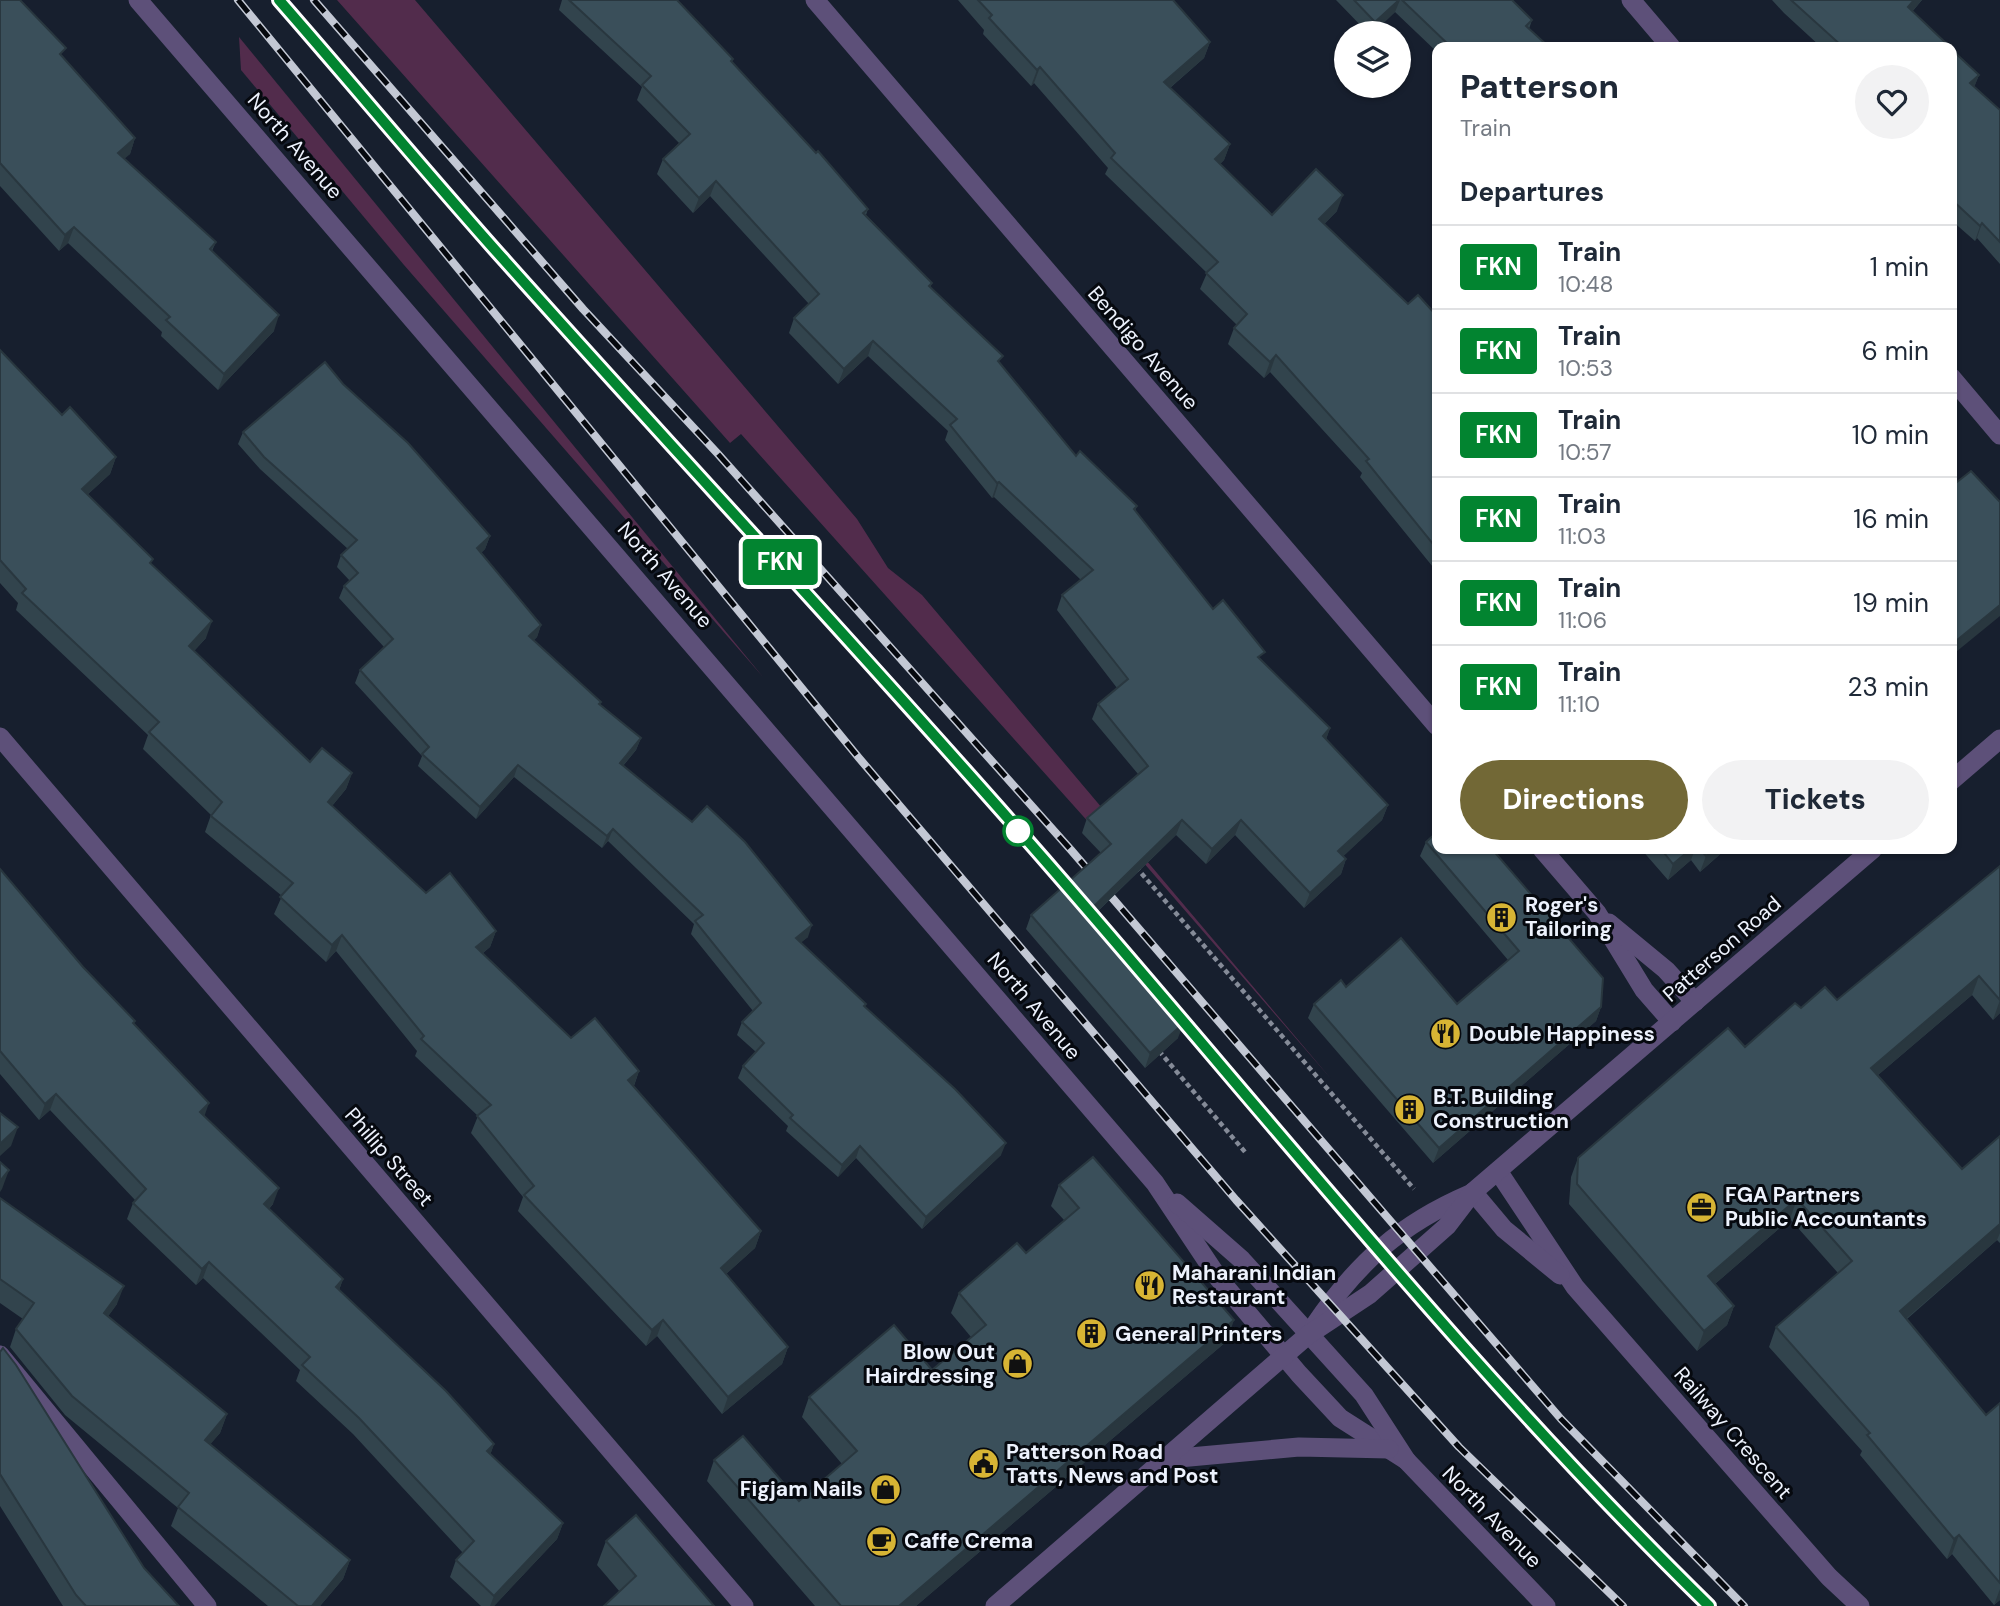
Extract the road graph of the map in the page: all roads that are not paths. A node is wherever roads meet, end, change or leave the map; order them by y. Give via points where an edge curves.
1 (138, 0) edge
2 (816, 0) edge
3 (1631, 0) edge
4 (1667, 42) edge
5 (1957, 384) edge
6 (2000, 435) edge
7 (1432, 720) edge
8 (0, 737) edge
9 (2000, 739) edge
10 (1957, 776) edge
11 (1546, 854) edge
12 (1867, 854) edge
13 (1597, 913) junction
14 (1695, 1002) junction
15 (1672, 1022) junction
16 (1498, 1171) junction
17 (1155, 1183) junction
18 (1473, 1192) junction
19 (1575, 1287) junction
20 (1308, 1335) junction
21 (0, 1355) edge
22 (1284, 1358) junction
23 (1389, 1449) junction
24 (1168, 1459) junction
25 (1406, 1460) junction
26 (207, 1606) edge
27 (744, 1606) edge
28 (995, 1606) edge
29 (1546, 1606) edge
30 (1860, 1606) edge

1 - 17 street, North Avenue
2 - 7 street, Bendigo Avenue
3 - 4 street
5 - 6 street
8 - 27 street, Phillip Street
9 - 10 street
11 - 13 street
12 - 14 street, Patterson Road
13 - 14 street via 1666,970
13 - 15 street via 1644,989
14 - 15 street, Patterson Road
15 - 16 street, Patterson Road
16 - 18 street, Patterson Road
16 - 19 street, Railway Crescent
17 - 20 street, North Avenue via 1242,1260
17 - 22 street, North Avenue via 1219,1279
18 - 19 street, Railway Crescent via 1504,1229
18 - 20 street, Patterson Road via 1447,1226 1370,1294
18 - 20 street, Patterson Road via 1407,1225 1363,1263
19 - 30 street, Railway Crescent via 1829,1577
20 - 22 street, Patterson Road
20 - 25 street, North Avenue via 1364,1395
21 - 26 street
22 - 23 street, North Avenue via 1340,1418
22 - 24 street, Patterson Road
23 - 24 street via 1299,1447
23 - 25 street, North Avenue
24 - 28 street, Patterson Road
25 - 29 street, North Avenue

